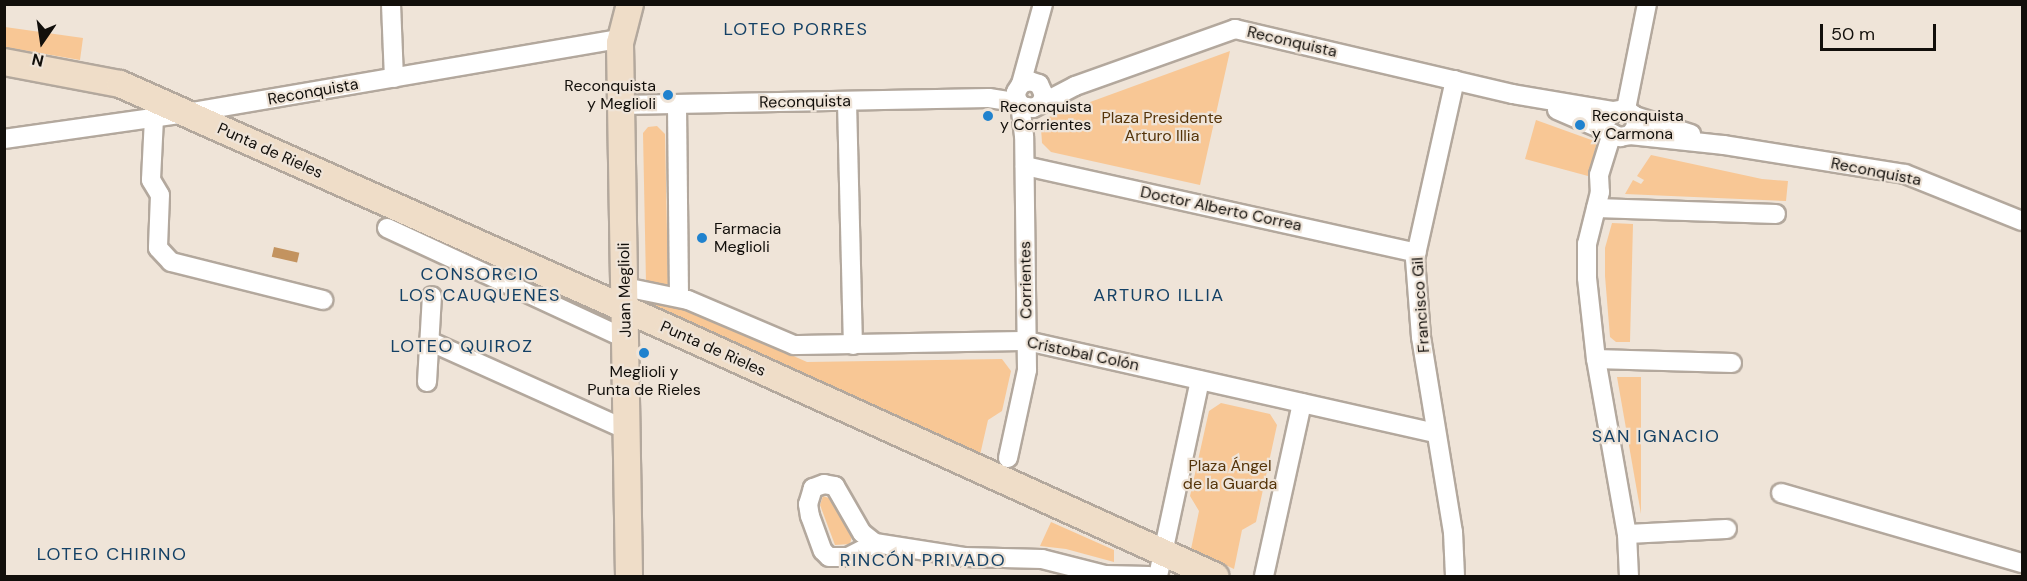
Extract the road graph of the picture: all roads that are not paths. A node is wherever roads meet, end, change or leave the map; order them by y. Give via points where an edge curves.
1 (391, 4) edge
2 (630, 4) edge
3 (1043, 4) edge
4 (1647, 4) edge
5 (621, 39) junction
6 (4, 62) edge
7 (394, 78) junction
8 (1455, 80) junction
9 (1513, 94) junction
10 (1029, 95) junction
11 (847, 102) junction
12 (621, 105) junction
13 (677, 105) junction
14 (1625, 112) junction
15 (186, 113) junction
16 (154, 118) junction
17 (1619, 134) junction
18 (4, 139) edge
19 (1724, 145) junction
20 (1024, 166) junction
21 (1598, 200) junction
22 (1776, 214) dead end
23 (2022, 222) edge
24 (387, 228) dead end
25 (1416, 253) junction
26 (432, 296) dead end
27 (679, 297) junction
28 (625, 299) junction
29 (323, 300) dead end
30 (626, 339) junction
31 (429, 341) junction
32 (1027, 341) junction
33 (853, 345) junction
34 (1596, 359) junction
35 (1732, 363) dead end
36 (1200, 380) junction
37 (427, 382) dead end
38 (1302, 403) junction
39 (627, 430) junction
40 (1436, 433) junction
41 (1008, 458) dead end
42 (1781, 493) dead end
43 (1727, 529) dead end
44 (1453, 532) junction
45 (1626, 534) junction
46 (874, 543) dead end
47 (2022, 563) edge
48 (1161, 565) edge
49 (629, 576) edge
50 (1149, 576) edge
51 (1215, 576) edge
52 (1264, 576) edge
53 (1442, 576) edge
54 (1455, 576) edge
55 (1629, 576) edge

1 - 7 street
2 - 5 street, Juan Meglioli
3 - 10 street, Corrientes
4 - 14 street
5 - 7 street, Reconquista
5 - 12 street, Juan Meglioli
6 - 15 street, Punta de Rieles via 120,84
7 - 15 street, Reconquista
8 - 9 street, Reconquista
8 - 10 street, Reconquista via 1235,29 1075,86
8 - 25 street, Francisco Gil
9 - 14 street, Reconquista
9 - 17 street, Reconquista
10 - 11 street, Reconquista
10 - 20 street, Corrientes
11 - 13 street, Reconquista
11 - 33 street
12 - 13 street, Reconquista
12 - 28 street, Juan Meglioli
13 - 27 street
14 - 17 street via 1608,123
14 - 17 street via 1636,127
14 - 19 street, Reconquista
15 - 16 street, Reconquista
15 - 28 street, Punta de Rieles
16 - 18 street, Reconquista
16 - 29 street via 151,180 160,195 158,248 171,262
17 - 19 street, Reconquista
17 - 21 street via 1609,178
19 - 23 street, Reconquista via 1905,174
20 - 25 street, Doctor Alberto Correa
20 - 32 street, Corrientes
21 - 22 street
21 - 34 street via 1587,244
24 - 30 street
25 - 40 street, Francisco Gil via 1421,337
26 - 31 street
27 - 28 street, Cristobal Colón
27 - 33 street, Cristobal Colón via 794,345
28 - 30 street, Juan Meglioli
28 - 48 street, Punta de Rieles
30 - 39 street, Juan Meglioli
31 - 37 street
31 - 39 street
32 - 33 street, Cristobal Colón
32 - 36 street, Cristobal Colón
32 - 41 street, Corrientes via 1027,370
34 - 35 street
34 - 45 street
36 - 38 street, Cristobal Colón
36 - 48 street
38 - 40 street, Cristobal Colón
38 - 52 street
39 - 49 street, Juan Meglioli
40 - 44 street, Francisco Gil
42 - 47 street
43 - 45 street
44 - 53 street, Francisco Gil
44 - 54 street, Francisco Gil
45 - 55 street
46 - 50 street via 964,557 1042,559 1105,575
48 - 51 street, Punta de Rieles

